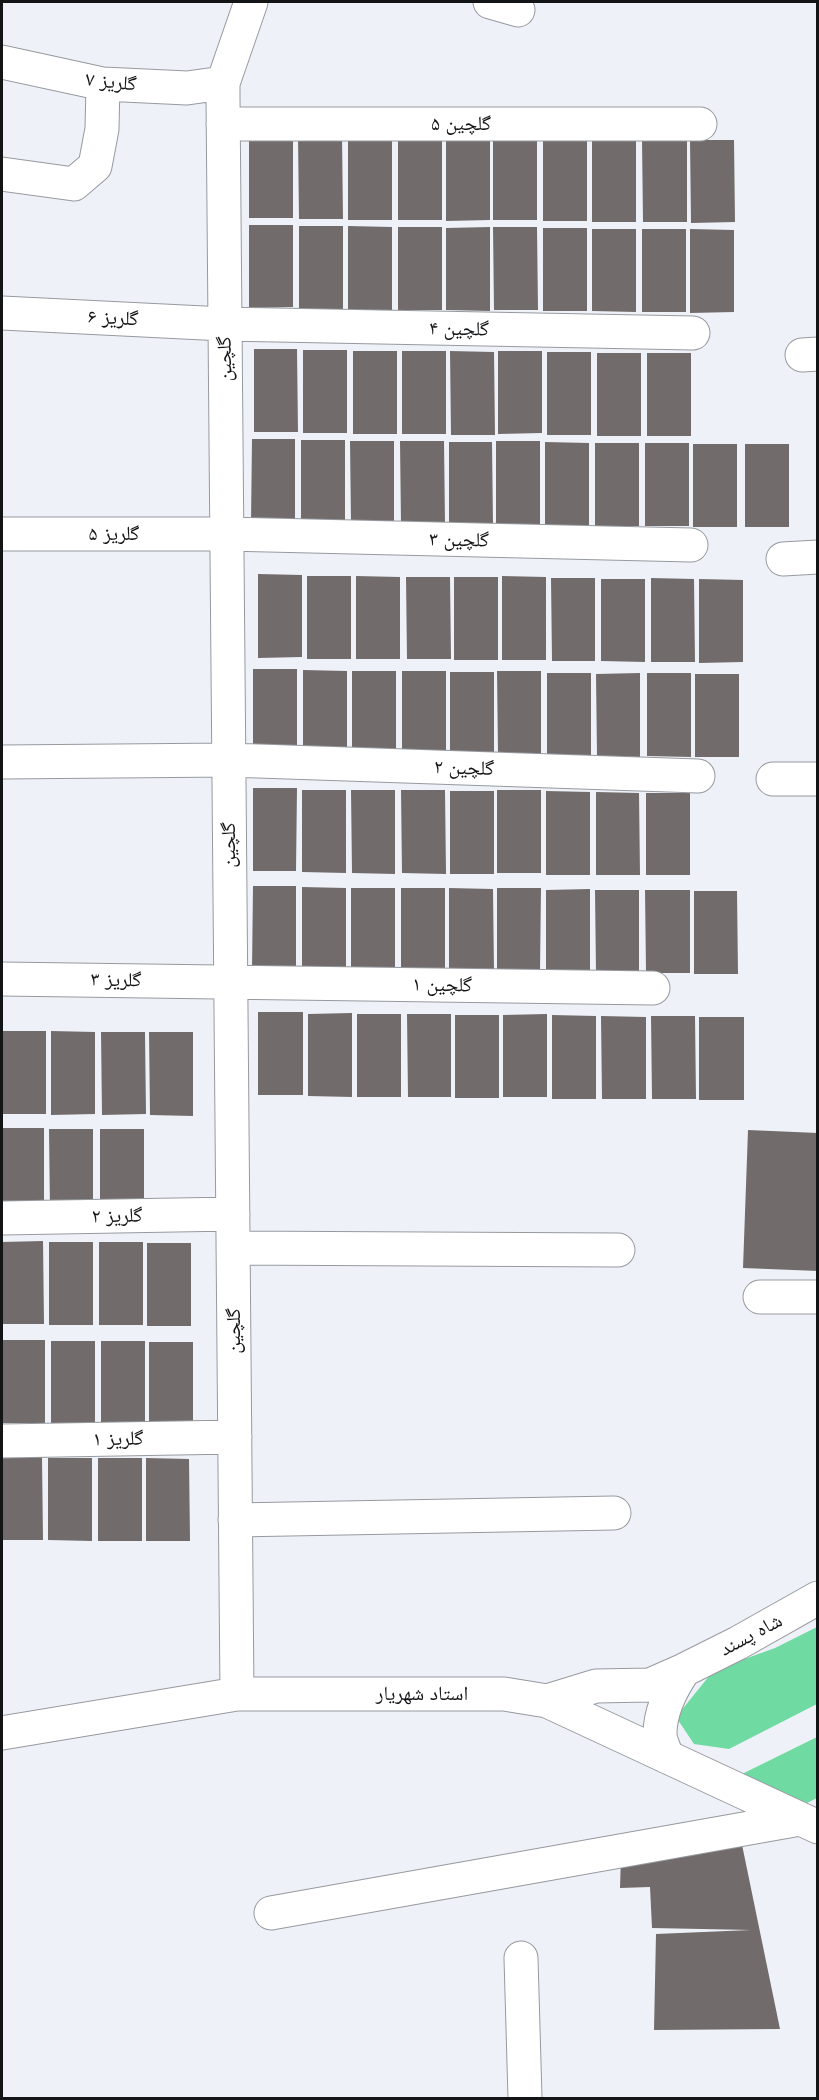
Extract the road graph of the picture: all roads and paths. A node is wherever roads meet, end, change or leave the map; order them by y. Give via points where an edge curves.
1 (251, 2) edge
2 (2, 62) edge
3 (223, 83) junction
4 (103, 84) junction
5 (223, 124) junction
6 (700, 124) dead end
7 (2, 174) edge
8 (2, 313) edge
9 (225, 324) junction
10 (693, 333) dead end
11 (2, 534) edge
12 (226, 534) junction
13 (691, 545) dead end
14 (818, 557) edge
15 (783, 559) dead end
16 (229, 760) junction
17 (2, 762) edge
18 (698, 776) dead end
19 (773, 779) dead end
20 (818, 779) edge
21 (2, 979) edge
22 (231, 981) junction
23 (652, 988) dead end
24 (233, 1214) junction
25 (2, 1218) edge
26 (233, 1248) junction
27 (618, 1250) dead end
28 (760, 1297) dead end
29 (818, 1297) edge
30 (235, 1437) junction
31 (2, 1441) edge
32 (614, 1513) dead end
33 (235, 1520) junction
34 (818, 1598) edge
35 (684, 1670) junction
36 (237, 1694) junction
37 (547, 1701) junction
38 (2, 1733) edge
39 (667, 1757) junction
40 (808, 1823) edge
41 (271, 1913) dead end
42 (521, 1958) dead end
43 (525, 2098) edge

1 - 3 street, گلچین
2 - 4 street, گلریز ۷
3 - 4 street, گلریز ۷ via 187,88
3 - 5 street, گلچین
4 - 7 street via 102,129 95,166 74,184
5 - 6 street, گلچین ۵
5 - 9 street, گلچین
8 - 9 street, گلریز ۶
9 - 10 street, گلچین ۴
9 - 12 street, گلچین
11 - 12 street, گلریز ۵
12 - 13 street, گلچین ۳
12 - 16 street, گلچین
14 - 15 street
16 - 17 street, گلچین ۲
16 - 18 street, گلچین ۲
16 - 22 street, گلچین
19 - 20 street
21 - 22 street, گلریز ۳
22 - 23 street, گلچین ۱
22 - 24 street, گلچین
24 - 25 street, گلریز ۲
24 - 26 street, گلچین
26 - 27 street
26 - 30 street, گلچین
28 - 29 street
30 - 31 street, گلریز ۱
30 - 33 street, گلچین
32 - 33 street
33 - 36 street, گلچین
34 - 35 street, شاه پسند
35 - 37 street, شاه پسند via 650,1685 596,1686
35 - 39 street via 671,1688 663,1716 660,1736
36 - 37 street, استاد شهریار via 504,1694
36 - 38 street, استاد شهریار
37 - 39 street, استاد شهریار
39 - 40 street, استاد شهریار
40 - 41 street
42 - 43 street

